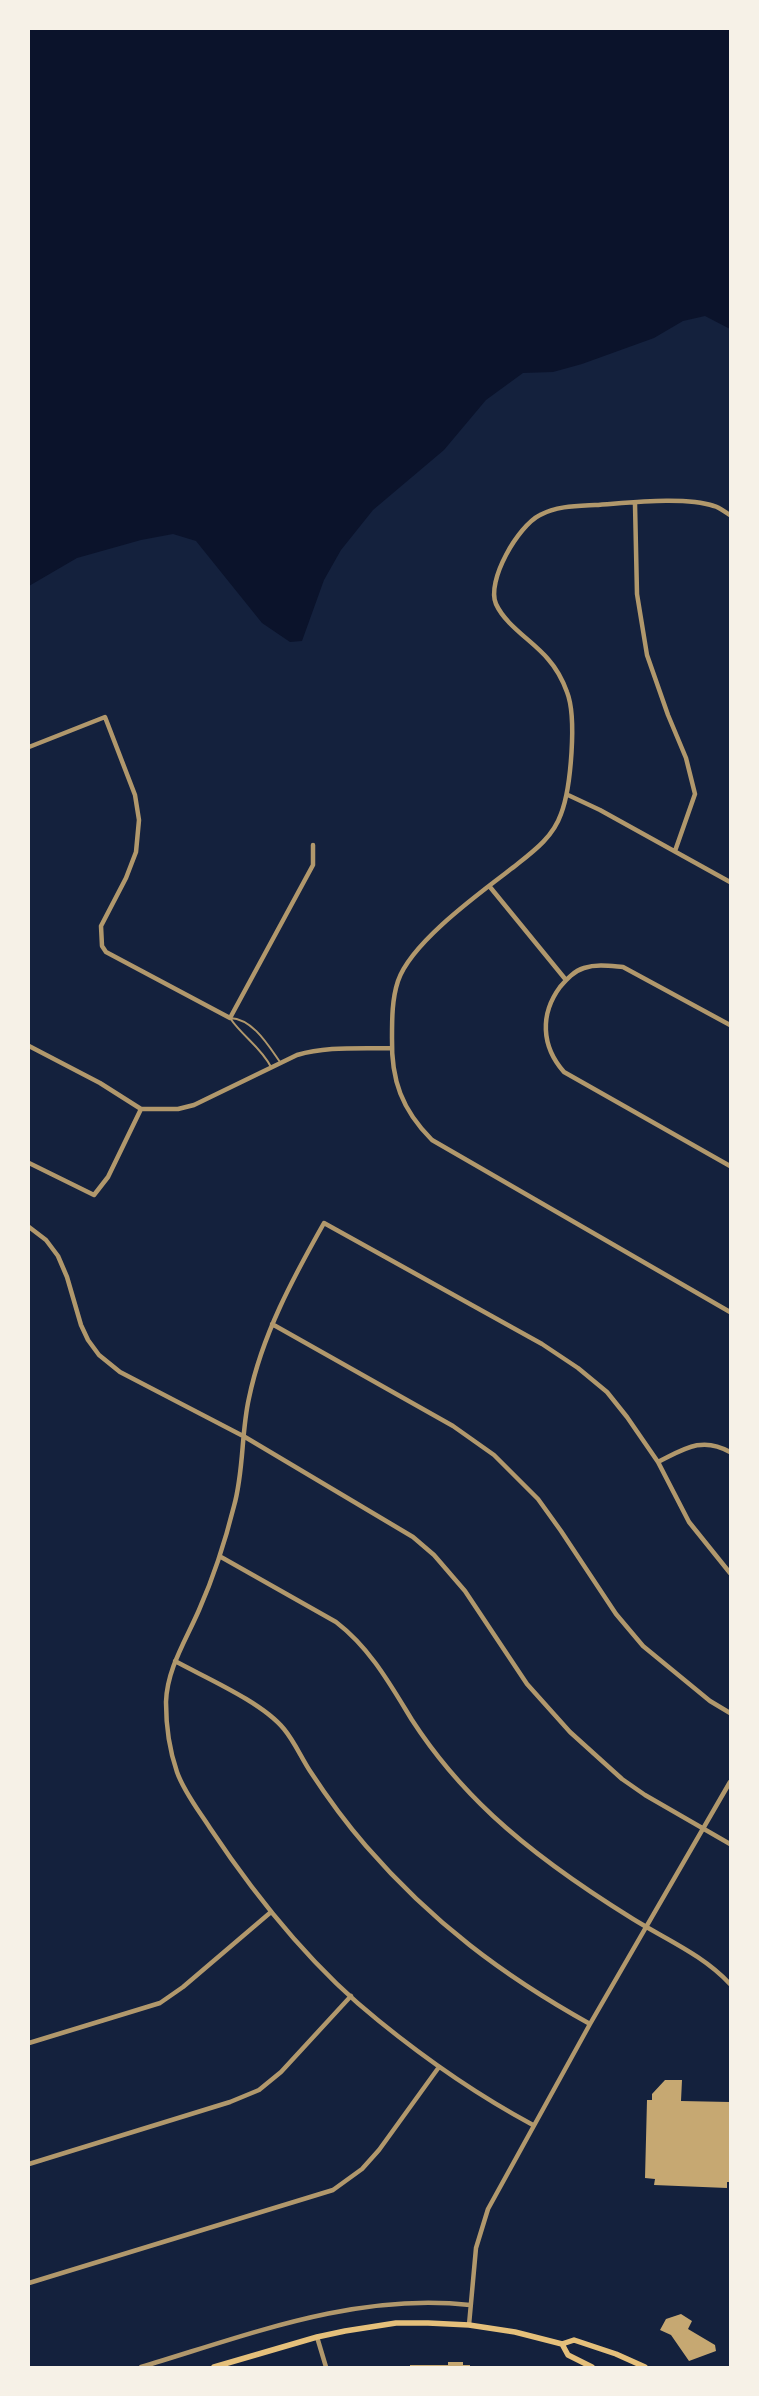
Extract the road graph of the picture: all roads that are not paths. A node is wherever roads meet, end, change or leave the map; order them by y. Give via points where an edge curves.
1 (635, 504) junction
2 (730, 515) edge
3 (29, 747) edge
4 (568, 795) junction
5 (313, 845) dead end
6 (675, 851) junction
7 (730, 882) edge
8 (490, 887) junction
9 (566, 980) junction
10 (230, 1018) junction
11 (730, 1025) edge
12 (29, 1046) edge
13 (392, 1048) junction
14 (280, 1062) junction
15 (271, 1066) junction
16 (141, 1110) junction
17 (29, 1163) edge
18 (730, 1166) edge
19 (29, 1227) edge
20 (730, 1312) edge
21 (272, 1324) junction
22 (245, 1437) junction
23 (730, 1452) edge
24 (658, 1462) junction
25 (221, 1557) junction
26 (730, 1573) edge
27 (175, 1662) junction
28 (730, 1713) edge
29 (730, 1782) edge
30 (703, 1829) junction
31 (730, 1844) edge
32 (271, 1912) junction
33 (646, 1927) junction
34 (730, 1984) edge
35 (351, 1996) junction
36 (590, 2024) junction
37 (29, 2043) edge
38 (440, 2067) junction
39 (533, 2126) junction
40 (29, 2164) edge
41 (29, 2284) edge
42 (470, 2305) junction
43 (469, 2325) junction
44 (317, 2337) junction
45 (562, 2344) junction
46 (141, 2367) edge
47 (214, 2367) edge
48 (326, 2367) edge
49 (592, 2367) edge
50 (645, 2367) edge

1 - 2 street via 686,502 714,506
1 - 4 street via 566,507 538,516 506,555 493,589 500,610 549,660 567,692 571,714
1 - 6 street via 637,594 647,654 686,758 695,794
3 - 10 street via 105,717 135,795 139,820 136,852 101,926 102,946 106,952
4 - 6 street
4 - 8 street via 552,833
5 - 10 street via 312,865
6 - 7 street
8 - 9 street
8 - 13 street via 435,931 404,969 397,984
9 - 11 street via 583,968 623,967
9 - 18 street via 555,994 545,1022 547,1044 555,1062 564,1072
10 - 14 lane via 240,1018 254,1029
10 - 15 lane
12 - 16 street via 100,1083
13 - 14 street via 326,1048
13 - 20 street via 401,1098 408,1113 432,1140
14 - 15 street
15 - 16 street via 194,1105
16 - 17 street via 108,1177 94,1195
19 - 22 street via 46,1240 58,1256 81,1324 99,1355 120,1372
21 - 22 street via 248,1401
21 - 24 street via 324,1222 542,1344 578,1368 628,1417
21 - 28 street via 453,1426 494,1455 538,1500 616,1614 643,1646 710,1701
22 - 25 street via 236,1500
22 - 30 street via 414,1537 465,1591 527,1684 570,1732 622,1779
23 - 24 street via 706,1443
24 - 26 street via 689,1522
25 - 27 street
25 - 33 street via 352,1634 375,1660 414,1721 453,1773 492,1815 550,1866
27 - 32 street via 166,1698 166,1718 178,1775 232,1860
27 - 36 street via 269,1715 284,1729 346,1822 394,1877 437,1919 520,1983
29 - 30 street
30 - 31 street
30 - 33 street
32 - 35 street
32 - 37 street via 183,1987 160,2002
33 - 34 street via 692,1952
33 - 36 street
35 - 38 street
35 - 40 street via 281,2072 259,2090 230,2102
36 - 39 street
38 - 39 street
38 - 41 street via 379,2150 362,2169 333,2190
39 - 42 street via 488,2208 476,2248
42 - 43 street
42 - 46 street via 405,2303 328,2313
43 - 44 main road via 396,2324
43 - 45 main road
44 - 47 main road
44 - 48 street
45 - 49 main road via 568,2355
45 - 50 main road via 574,2340

